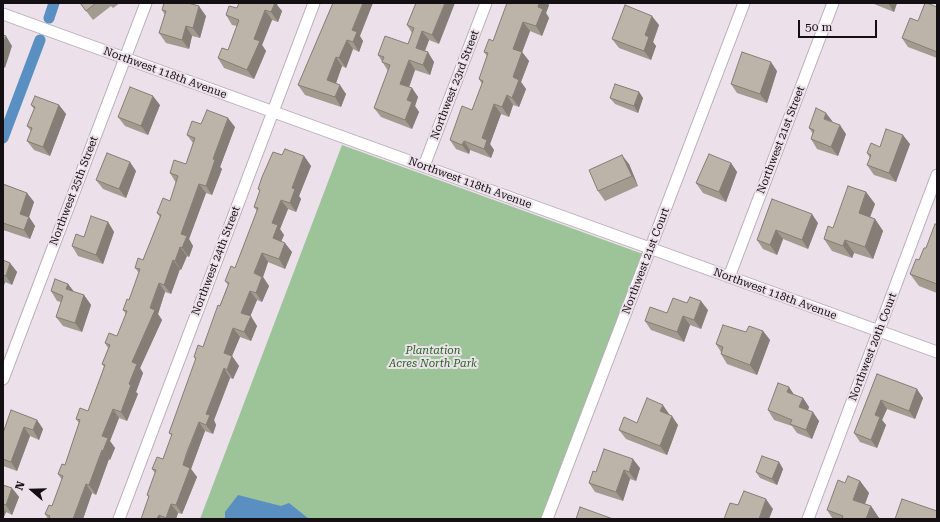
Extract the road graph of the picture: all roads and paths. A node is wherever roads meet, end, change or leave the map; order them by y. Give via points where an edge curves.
1 (146, 3) edge
2 (314, 3) edge
3 (486, 3) edge
4 (744, 3) edge
5 (834, 3) edge
6 (3, 14) edge
7 (125, 58) junction
8 (272, 111) junction
9 (424, 166) junction
10 (937, 175) edge
11 (651, 249) junction
12 (729, 277) junction
13 (878, 332) junction
14 (937, 352) edge
15 (3, 379) edge
16 (119, 519) edge
17 (547, 519) edge
18 (808, 519) edge

1 - 7 street, Northwest 25th Street
2 - 8 street, Northwest 24th Street
3 - 9 street, Northwest 23rd Street
4 - 11 street, Northwest 21st Court
5 - 12 street, Northwest 21st Street
6 - 7 street, Northwest 118th Avenue
7 - 8 street, Northwest 118th Avenue
7 - 15 street, Northwest 25th Street
8 - 9 street, Northwest 118th Avenue
8 - 16 street, Northwest 24th Street
9 - 11 street, Northwest 118th Avenue
10 - 13 street, Northwest 20th Court
11 - 12 street, Northwest 118th Avenue
11 - 17 street, Northwest 21st Court
12 - 13 street, Northwest 118th Avenue
13 - 14 street, Northwest 118th Avenue
13 - 18 street, Northwest 20th Court

